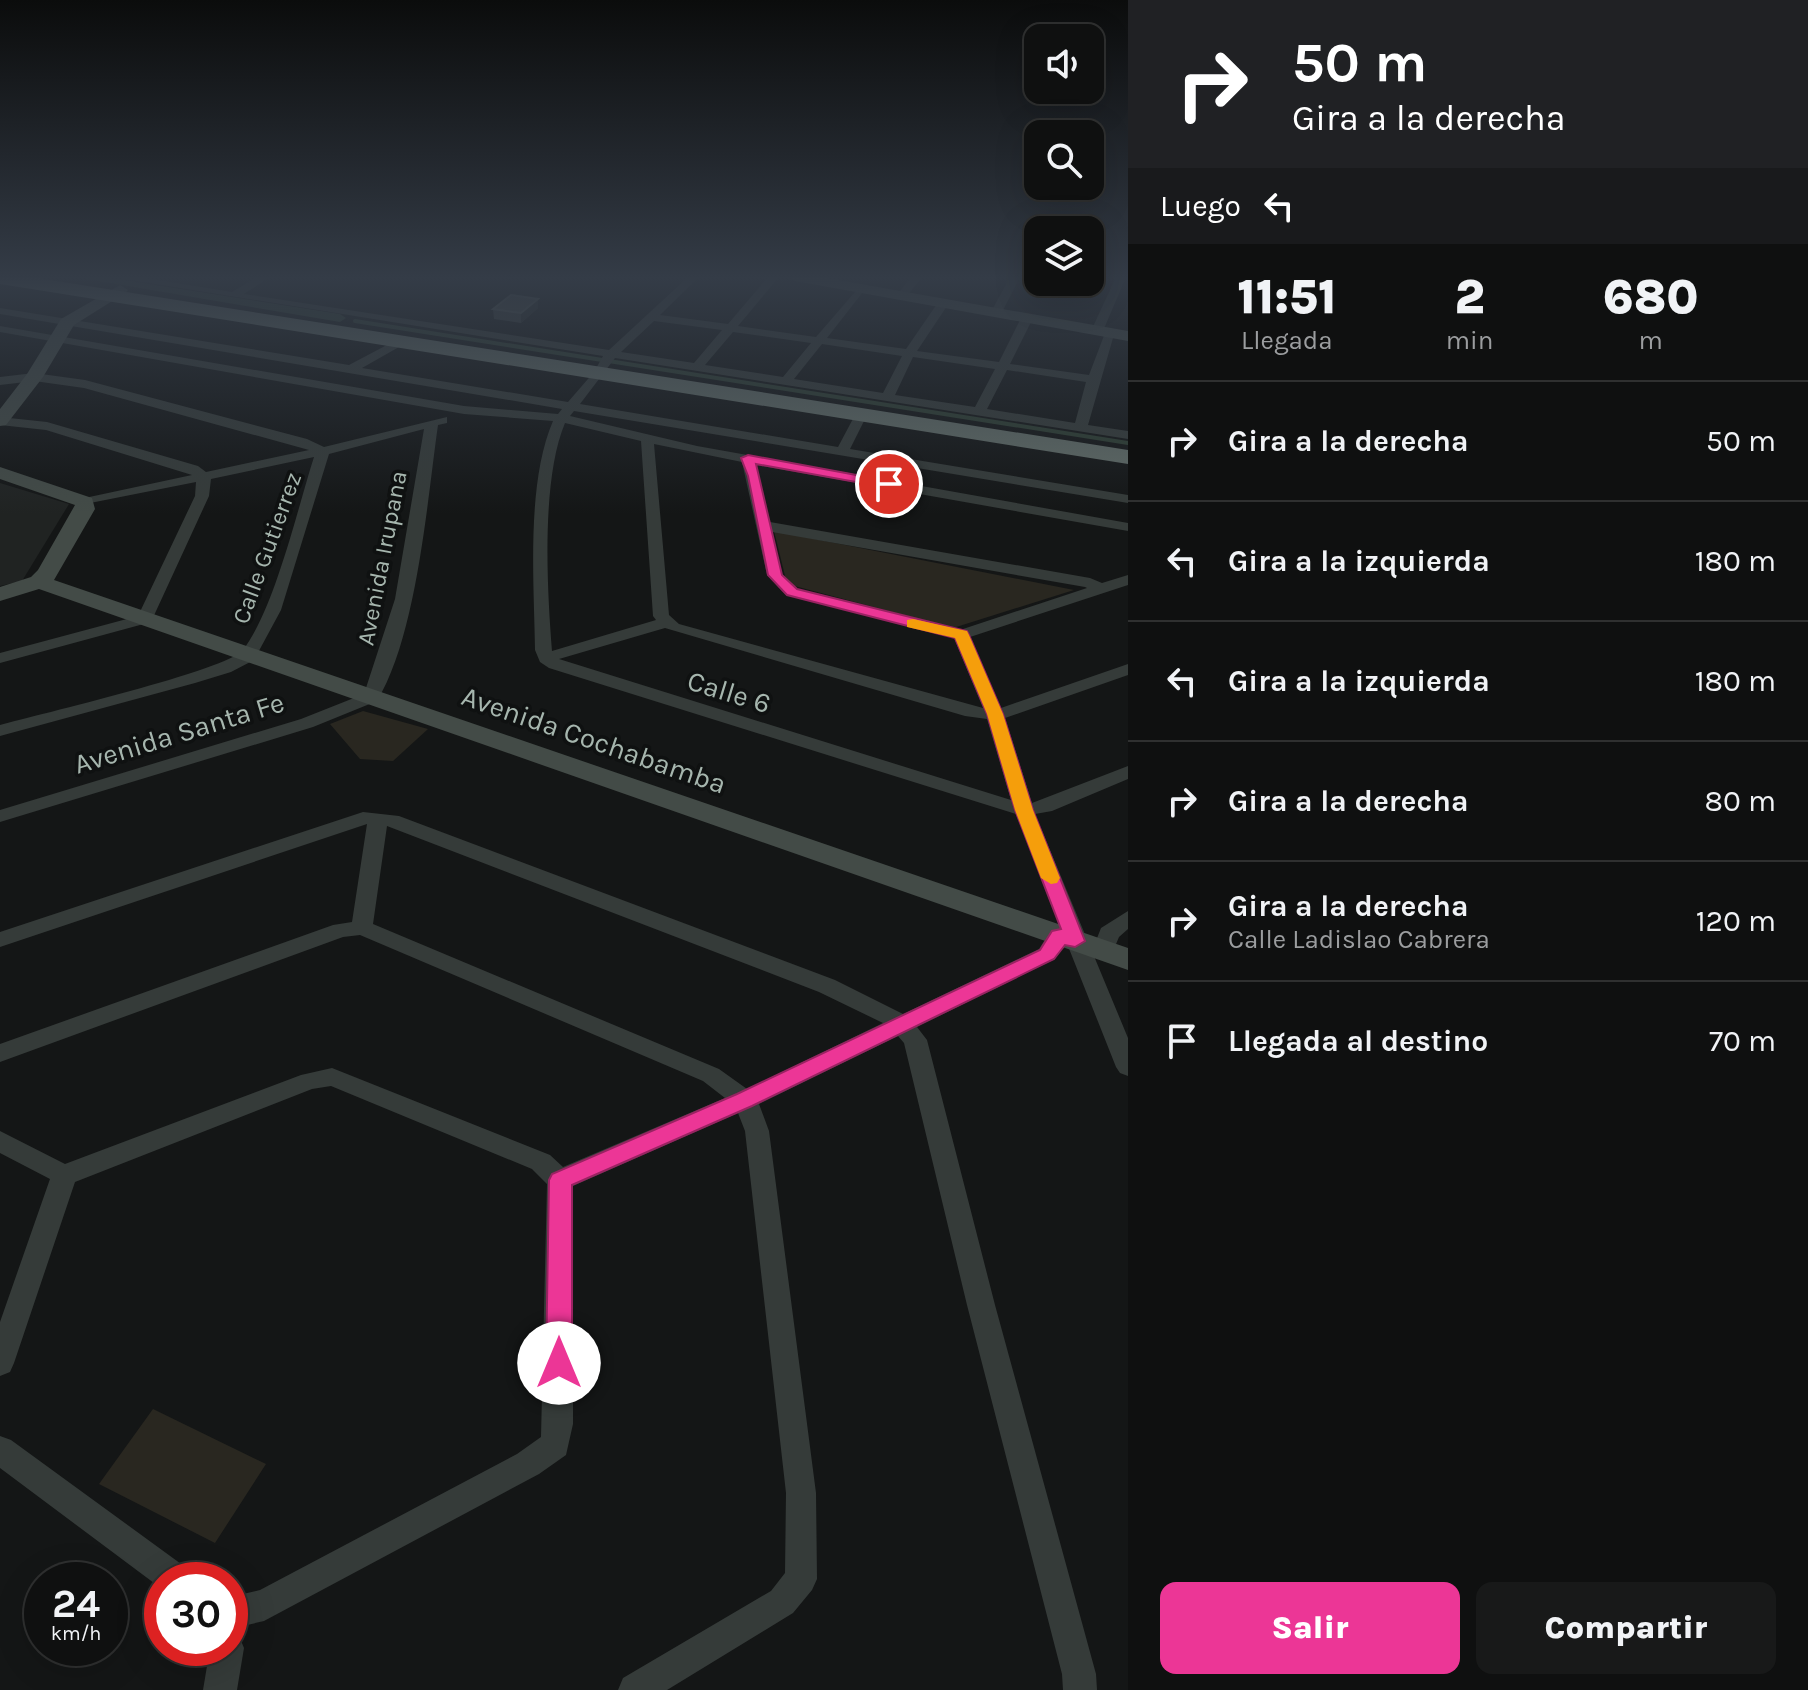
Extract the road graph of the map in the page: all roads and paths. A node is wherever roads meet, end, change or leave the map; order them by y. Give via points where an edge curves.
1 (48, 356) edge
2 (155, 356) edge
3 (272, 356) edge
4 (375, 356) edge
5 (546, 356) edge
6 (567, 356) edge
7 (611, 356) edge
8 (707, 356) edge
9 (808, 356) edge
10 (908, 356) edge
11 (922, 356) edge
12 (1008, 356) edge
13 (1098, 356) edge
14 (605, 362) junction
15 (697, 367) junction
16 (1002, 367) junction
17 (351, 369) junction
18 (34, 377) junction
19 (1093, 379) junction
20 (0, 381) edge
21 (786, 381) junction
22 (887, 398) junction
23 (464, 410) junction
24 (567, 412) junction
25 (979, 413) junction
26 (861, 415) junction
27 (0, 421) edge
28 (431, 425) junction
29 (1080, 429) junction
30 (1128, 435) edge
31 (648, 438) junction
32 (843, 450) junction
33 (1128, 450) edge
34 (323, 451) junction
35 (1128, 457) edge
36 (748, 458) junction
37 (0, 473) edge
38 (204, 477) junction
39 (1128, 499) edge
40 (85, 502) junction
41 (765, 526) junction
42 (1128, 527) edge
43 (1128, 580) edge
44 (39, 582) junction
45 (1100, 589) junction
46 (0, 594) edge
47 (145, 619) junction
48 (665, 623) junction
49 (961, 635) junction
50 (248, 656) junction
51 (0, 658) edge
52 (546, 658) junction
53 (1128, 669) edge
54 (371, 697) junction
55 (995, 714) junction
56 (0, 731) edge
57 (1128, 772) edge
58 (1024, 810) junction
59 (0, 816) edge
60 (378, 818) junction
61 (1128, 918) edge
62 (362, 928) junction
63 (1067, 938) junction
64 (0, 940) edge
65 (1116, 955) edge
66 (900, 1022) junction
67 (0, 1053) edge
68 (1128, 1067) edge
69 (745, 1100) junction
70 (0, 1141) edge
71 (64, 1175) junction
72 (560, 1180) junction
73 (0, 1363) edge
74 (0, 1450) edge
75 (152, 1562) edge
76 (248, 1611) edge
77 (224, 1666) edge
78 (220, 1690) edge
79 (635, 1690) edge
80 (1080, 1690) edge

1 - 18 street
2 - 23 street
3 - 17 street
4 - 17 street
5 - 14 highway
6 - 14 highway
7 - 14 street
8 - 15 street
9 - 21 street
10 - 22 street
11 - 16 street
12 - 16 street
13 - 19 street
14 - 15 street
14 - 24 street
14 - 26 highway
14 - 33 highway
15 - 21 street
16 - 19 street
16 - 25 street
17 - 24 street
18 - 20 street, Calle Gutierrez
18 - 27 street
18 - 34 street, Calle Gutierrez via 85,384
19 - 29 street
21 - 22 street
22 - 25 street
23 - 24 street
23 - 28 street
24 - 31 street
24 - 32 street
24 - 52 street via 549,446 541,542
25 - 29 street
26 - 32 street
26 - 35 highway
27 - 38 street via 47,426 193,469
28 - 34 street
28 - 54 street, Avenida Irupana via 394,630
29 - 30 street
31 - 36 street
31 - 48 street
32 - 39 street
34 - 38 street
34 - 50 street, Calle Gutierrez via 273,610
36 - 41 street
36 - 42 street
37 - 40 street
38 - 40 street
38 - 47 street via 202,496
40 - 44 street
41 - 45 street via 1090,583
41 - 49 street via 775,575 792,592
43 - 45 street
44 - 46 street
44 - 47 street, Avenida Cochabamba
45 - 49 street
47 - 50 street, Avenida Cochabamba
47 - 51 street
48 - 52 street
48 - 55 street via 971,712
49 - 55 street
50 - 54 street, Avenida Cochabamba
50 - 56 street via 189,679
52 - 58 street, Calle 6
53 - 55 street
54 - 59 street, Avenida Santa Fe via 307,723
54 - 63 street, Avenida Cochabamba
55 - 58 street
57 - 58 street via 1045,807
58 - 63 street
60 - 62 street
60 - 64 street via 363,818
60 - 66 street via 827,986
61 - 65 street via 1109,933
62 - 67 street via 341,930
62 - 69 street via 711,1075
63 - 65 street, Avenida Cochabamba
63 - 66 street via 1047,954
63 - 68 street
66 - 69 street
66 - 80 street via 915,1040
69 - 72 street
69 - 79 street via 757,1131 801,1493 801,1579 782,1602
70 - 71 street
71 - 72 street via 309,1081 332,1077 541,1162
71 - 73 street
72 - 76 street via 555,1445
74 - 75 street
77 - 78 street

